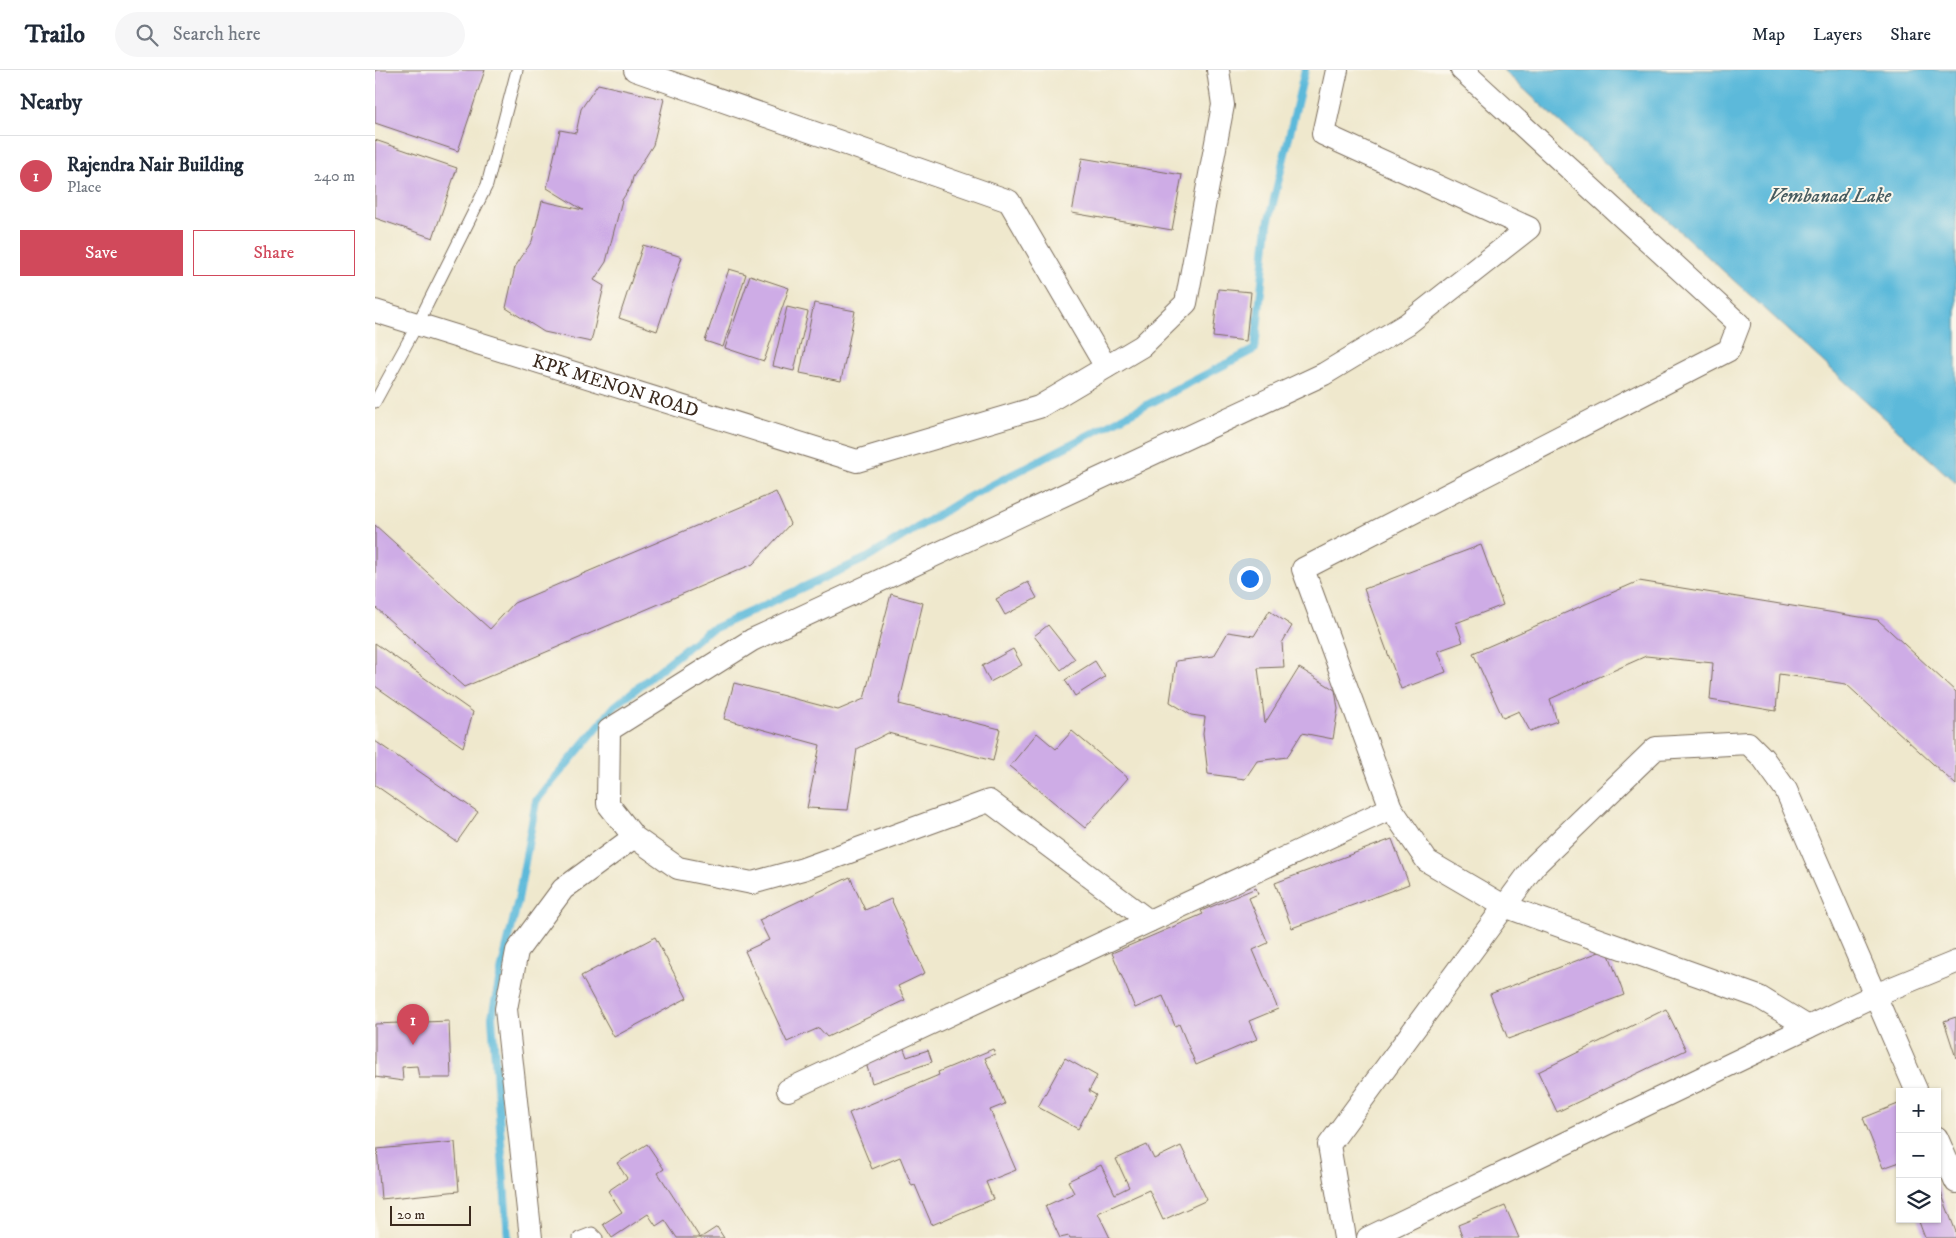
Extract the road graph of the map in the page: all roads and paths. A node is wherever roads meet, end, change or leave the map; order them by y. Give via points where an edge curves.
1 (517, 70) edge
2 (635, 70) edge
3 (1218, 70) edge
4 (1337, 70) edge
5 (1462, 70) edge
6 (375, 311) edge
7 (417, 325) junction
8 (1107, 367) junction
9 (375, 402) edge
10 (1391, 808) junction
11 (634, 837) junction
12 (1504, 906) junction
13 (1149, 921) junction
14 (1956, 962) edge
15 (1875, 995) junction
16 (1808, 1027) junction
17 (1915, 1088) edge
18 (788, 1090) dead end
19 (1941, 1147) edge
20 (1956, 1182) edge
21 (531, 1238) edge
22 (579, 1238) edge
23 (597, 1238) edge
24 (1345, 1238) edge
25 (1368, 1238) edge

1 - 7 lane via 487,185
2 - 8 street via 1009,201
3 - 8 street via 1223,105 1186,303 1142,346
4 - 11 street via 1323,134 1529,228 1407,324 1324,374 752,640 609,730 608,804
5 - 10 street via 1739,324 1729,350 1303,569
6 - 7 street, KPK MENON ROAD
7 - 8 street, KPK MENON ROAD via 857,461 1039,407
7 - 9 lane
10 - 12 street via 1427,861
10 - 13 street
11 - 13 street via 678,868 752,883 803,870 989,801
11 - 21 street via 563,889 517,951 506,1009
12 - 15 street via 1535,865 1656,748 1748,743 1786,790
12 - 16 street via 1759,997
12 - 24 street via 1329,1145
13 - 18 street
14 - 15 street
15 - 16 street
15 - 17 street
16 - 25 street
19 - 20 street
22 - 23 lane via 592,1233

